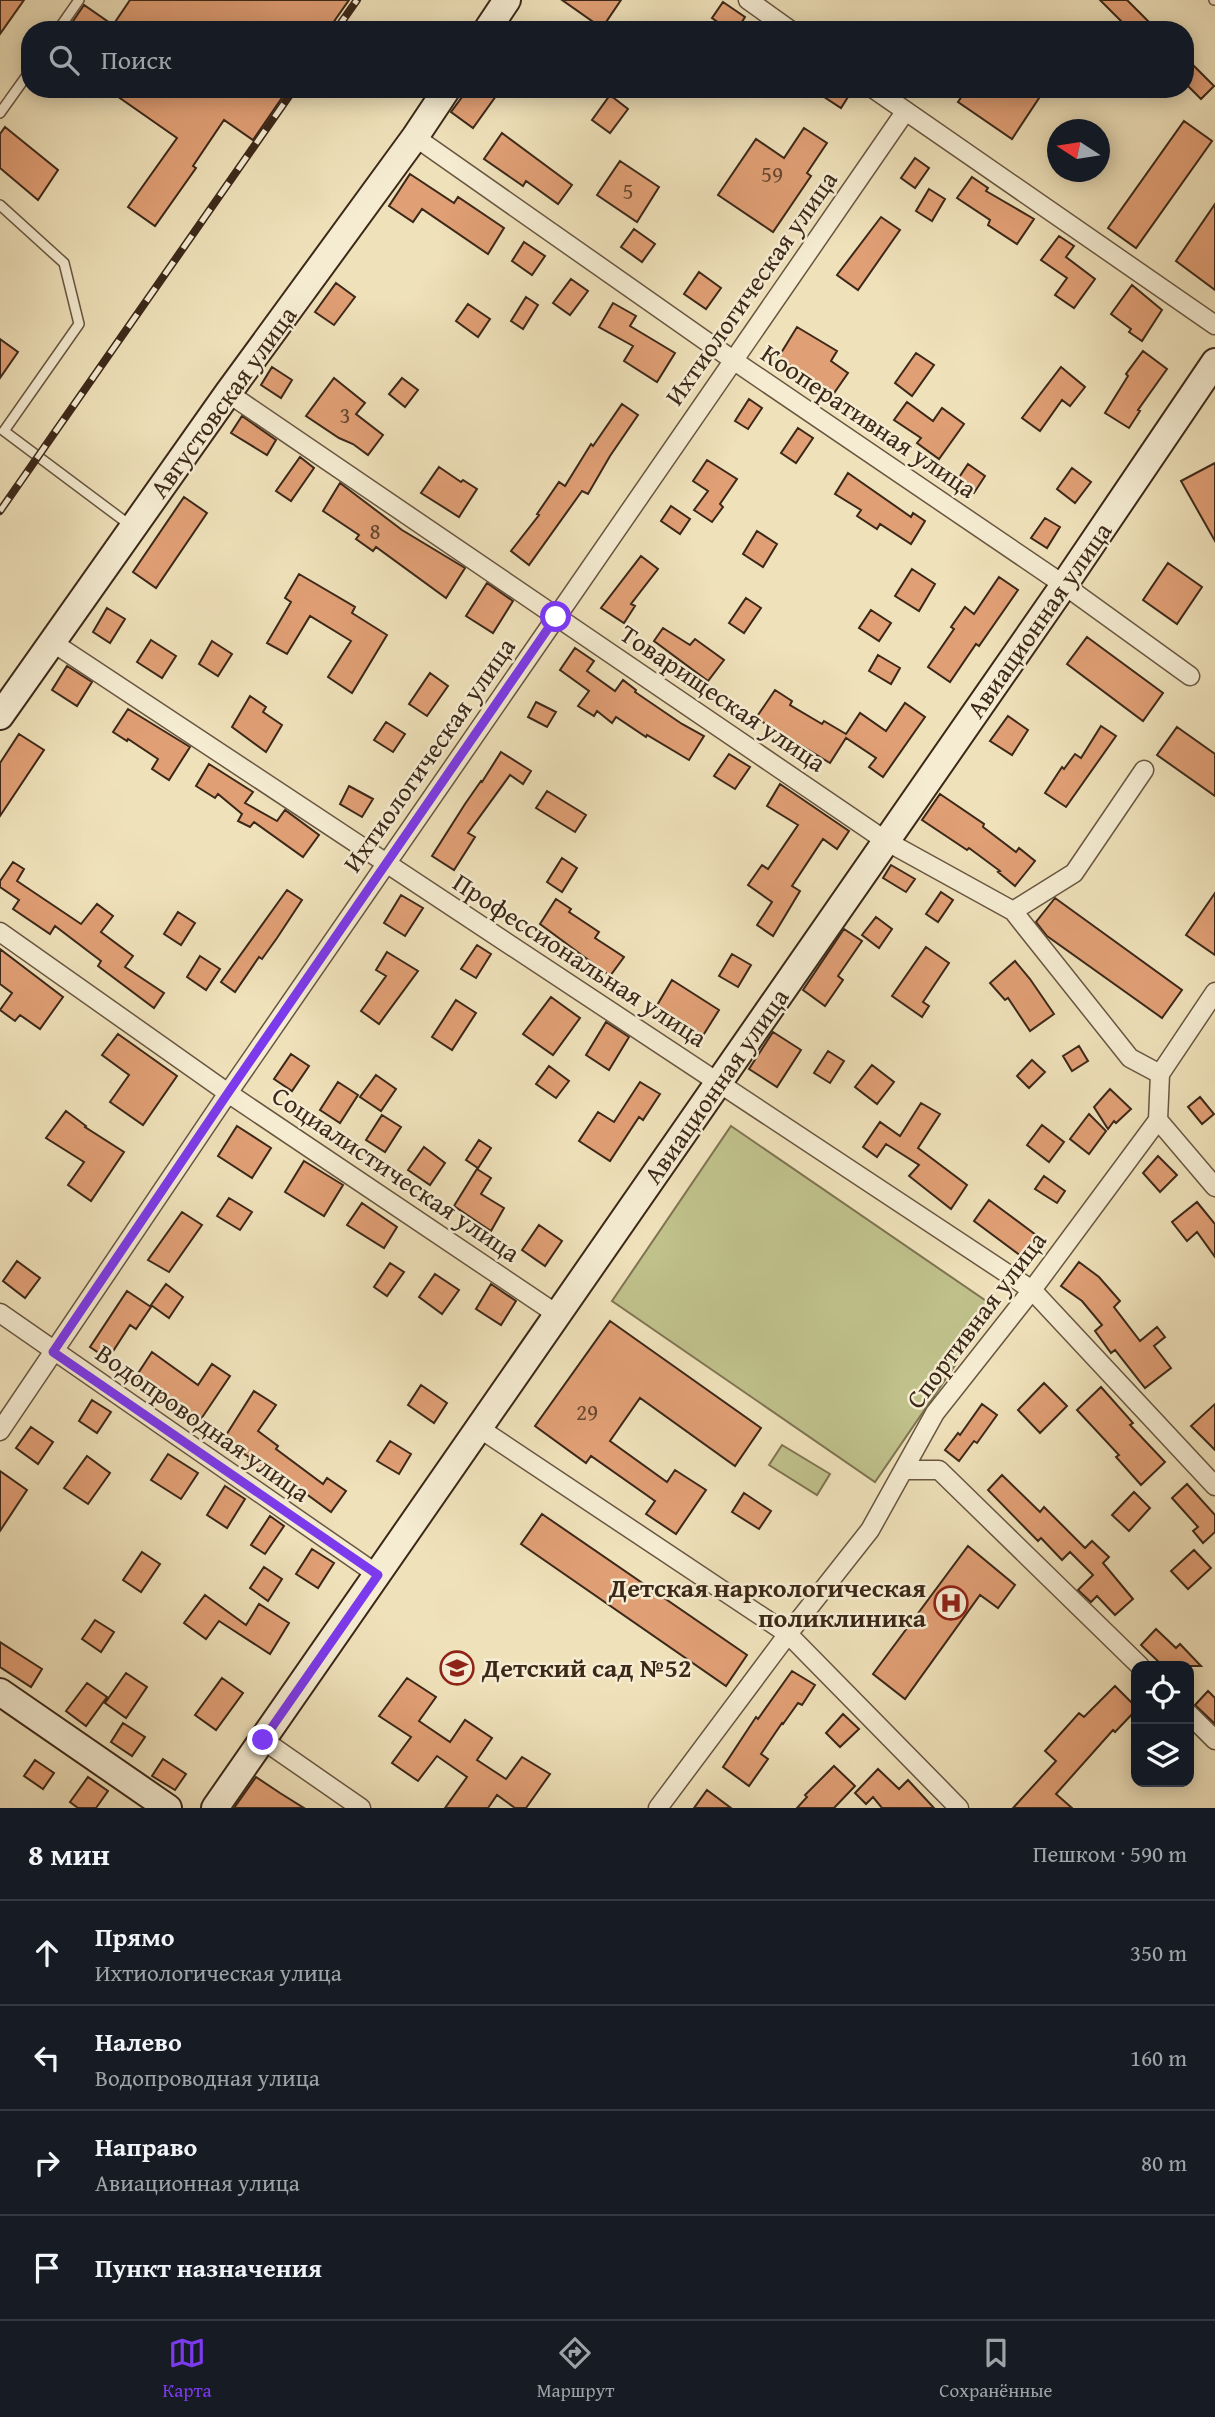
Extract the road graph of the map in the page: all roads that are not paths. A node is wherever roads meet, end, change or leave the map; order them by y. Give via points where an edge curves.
1 (79, 0) edge
2 (507, 0) edge
3 (748, 0) edge
4 (64, 21) edge
5 (493, 21) edge
6 (777, 21) edge
7 (21, 84) edge
8 (441, 98) edge
9 (886, 98) edge
10 (905, 112) junction
11 (0, 113) edge
12 (415, 137) junction
13 (0, 205) edge
14 (1215, 325) edge
15 (733, 360) junction
16 (1215, 362) edge
17 (228, 393) junction
18 (132, 527) junction
19 (1064, 584) junction
20 (556, 617) junction
21 (52, 642) junction
22 (1190, 676) dead end
23 (0, 716) edge
24 (1144, 770) dead end
25 (886, 841) junction
26 (386, 864) junction
27 (1013, 911) junction
28 (0, 932) edge
29 (1215, 992) edge
30 (1160, 1074) junction
31 (718, 1082) junction
32 (228, 1093) junction
33 (1158, 1120) junction
34 (1215, 1187) edge
35 (1032, 1290) junction
36 (0, 1313) edge
37 (558, 1315) junction
38 (53, 1352) junction
39 (479, 1428) junction
40 (0, 1430) edge
41 (905, 1470) junction
42 (1215, 1486) edge
43 (378, 1575) junction
44 (788, 1634) junction
45 (1135, 1661) edge
46 (0, 1692) edge
47 (1194, 1719) edge
48 (263, 1740) junction
49 (1215, 1740) edge
50 (665, 1805) edge
51 (168, 1808) edge
52 (215, 1808) edge
53 (361, 1808) edge
54 (959, 1808) edge

1 - 4 lane
2 - 5 main road
3 - 6 street
7 - 11 lane
8 - 12 main road, Августовская улица
9 - 10 street
10 - 14 street
10 - 15 street, Ихтиологическая улица
12 - 15 street, Кооперативная улица
12 - 17 main road, Августовская улица
13 - 18 lane via 64,263 79,324 4,432
15 - 19 street, Кооперативная улица
15 - 20 street, Ихтиологическая улица
16 - 19 main road, Авиационная улица
17 - 18 main road, Августовская улица
17 - 20 street, Товарищеская улица
18 - 21 main road, Августовская улица
19 - 22 street, Кооперативная улица
19 - 25 main road, Авиационная улица
20 - 25 street, Товарищеская улица
20 - 26 street, Ихтиологическая улица
21 - 23 main road, Августовская улица
21 - 26 street, Профессиональная улица
24 - 27 street via 1074,873
25 - 27 street, Товарищеская улица
25 - 31 main road, Авиационная улица
26 - 31 street, Профессиональная улица
26 - 32 street, Ихтиологическая улица
27 - 30 street, Товарищеская улица via 1130,1058
28 - 32 street, Социалистическая улица
29 - 30 street
30 - 33 street
31 - 35 street, Профессиональная улица
31 - 37 main road, Авиационная улица
32 - 37 street, Социалистическая улица
32 - 38 street, Ихтиологическая улица
33 - 34 street
33 - 35 street, Спортивная улица
35 - 41 street, Спортивная улица via 935,1413
35 - 42 street, Профессиональная улица
36 - 38 street, Водопроводная улица
37 - 39 main road, Авиационная улица
38 - 40 street, Ихтиологическая улица
38 - 43 street, Водопроводная улица
39 - 43 main road, Авиационная улица
39 - 44 street
41 - 44 street, Спортивная улица via 870,1530
41 - 45 street via 939,1470
43 - 48 main road, Авиационная улица
44 - 50 street, Спортивная улица
44 - 54 street
46 - 51 main road
47 - 49 street
48 - 52 main road, Авиационная улица
48 - 53 street

